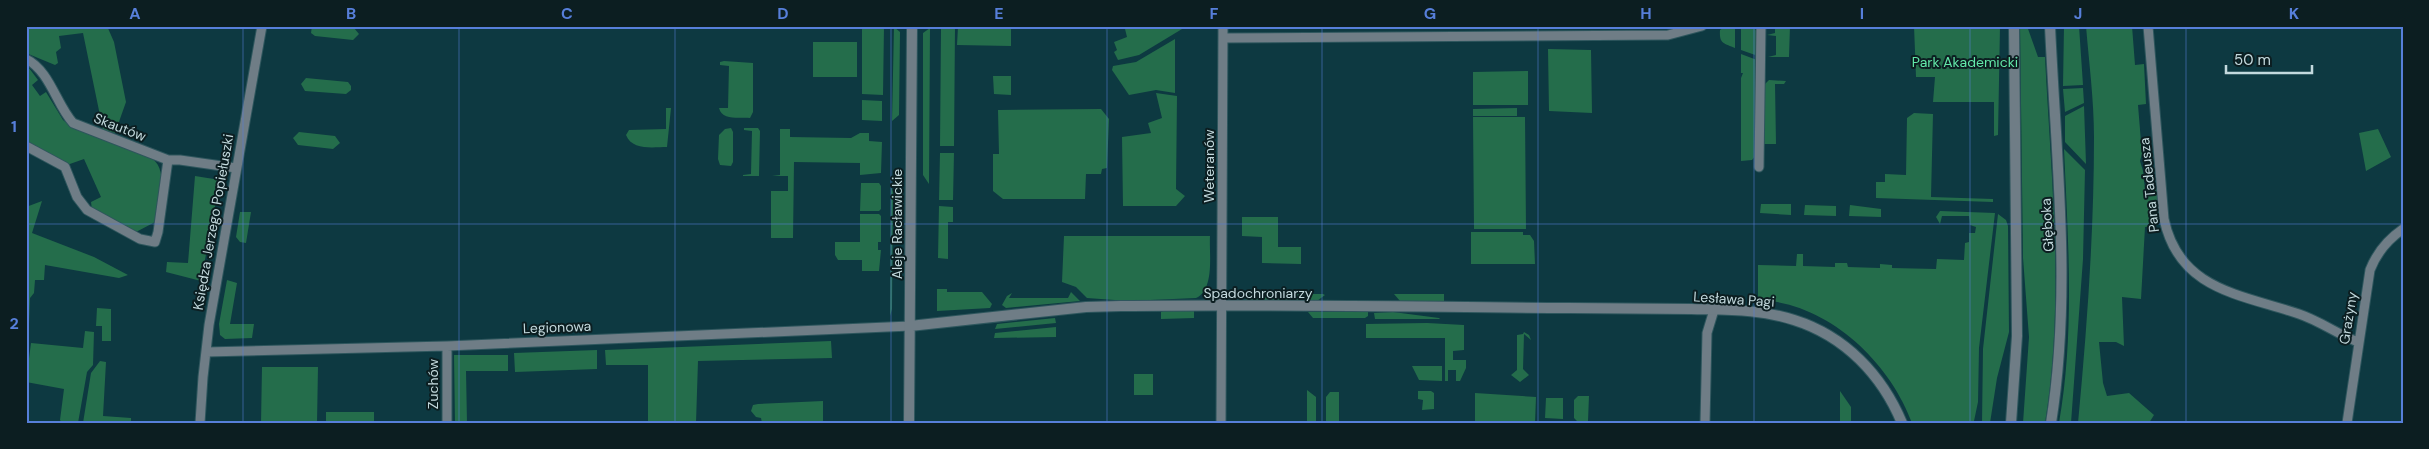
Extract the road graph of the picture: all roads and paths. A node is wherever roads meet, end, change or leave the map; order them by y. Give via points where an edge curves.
1 (262, 26) edge
2 (912, 26) edge
3 (1224, 26) edge
4 (1702, 26) edge
5 (1761, 26) edge
6 (2014, 26) edge
7 (2050, 26) edge
8 (2148, 26) edge
9 (1375, 31) edge
10 (1523, 31) edge
11 (1224, 38) junction
12 (26, 59) edge
13 (26, 146) edge
14 (168, 160) junction
15 (1759, 167) dead end
16 (236, 168) junction
17 (2403, 229) edge
18 (1223, 306) junction
19 (1606, 308) joint
20 (1714, 310) junction
21 (910, 326) junction
22 (2358, 342) junction
23 (447, 346) junction
24 (206, 352) junction
25 (200, 423) edge
26 (447, 423) edge
27 (909, 423) edge
28 (1221, 423) edge
29 (1705, 423) edge
30 (1902, 423) edge
31 (2010, 423) edge
32 (2051, 423) edge
33 (2347, 423) edge

1 - 16 street, Księdza Jerzego Popiełuszki
2 - 21 street, Aleje Racławickie
3 - 11 street, Weteranów
4 - 10 street via 1668,35
5 - 15 street
6 - 31 street via 2017,336
7 - 32 street, Głęboka via 2062,263 2060,345
8 - 22 street, Pana Tadeusza via 2164,218 2171,244 2178,255 2207,283 2317,321
9 - 10 street
9 - 11 street
11 - 18 street, Weteranów
12 - 14 street, Skautów via 42,73 73,123
13 - 14 street via 64,166 77,197 87,210 140,239 155,242
14 - 16 street, Skautów
16 - 24 street, Księdza Jerzego Popiełuszki
17 - 22 street, Grażyny via 2388,240 2373,262
18 - 19 street, Spadochroniarzy
18 - 21 street, Spadochroniarzy via 1086,307
18 - 28 street, Weteranów
19 - 20 street, Lesława Pagi
20 - 29 street via 1707,334
20 - 30 street, Lesława Pagi via 1743,310 1782,316 1834,338 1876,376
21 - 23 street, Legionowa
21 - 27 street, Aleje Racławickie
22 - 33 street, Grażyny
23 - 24 street, Legionowa
23 - 26 street, Zuchów
24 - 25 street, Księdza Jerzego Popiełuszki

